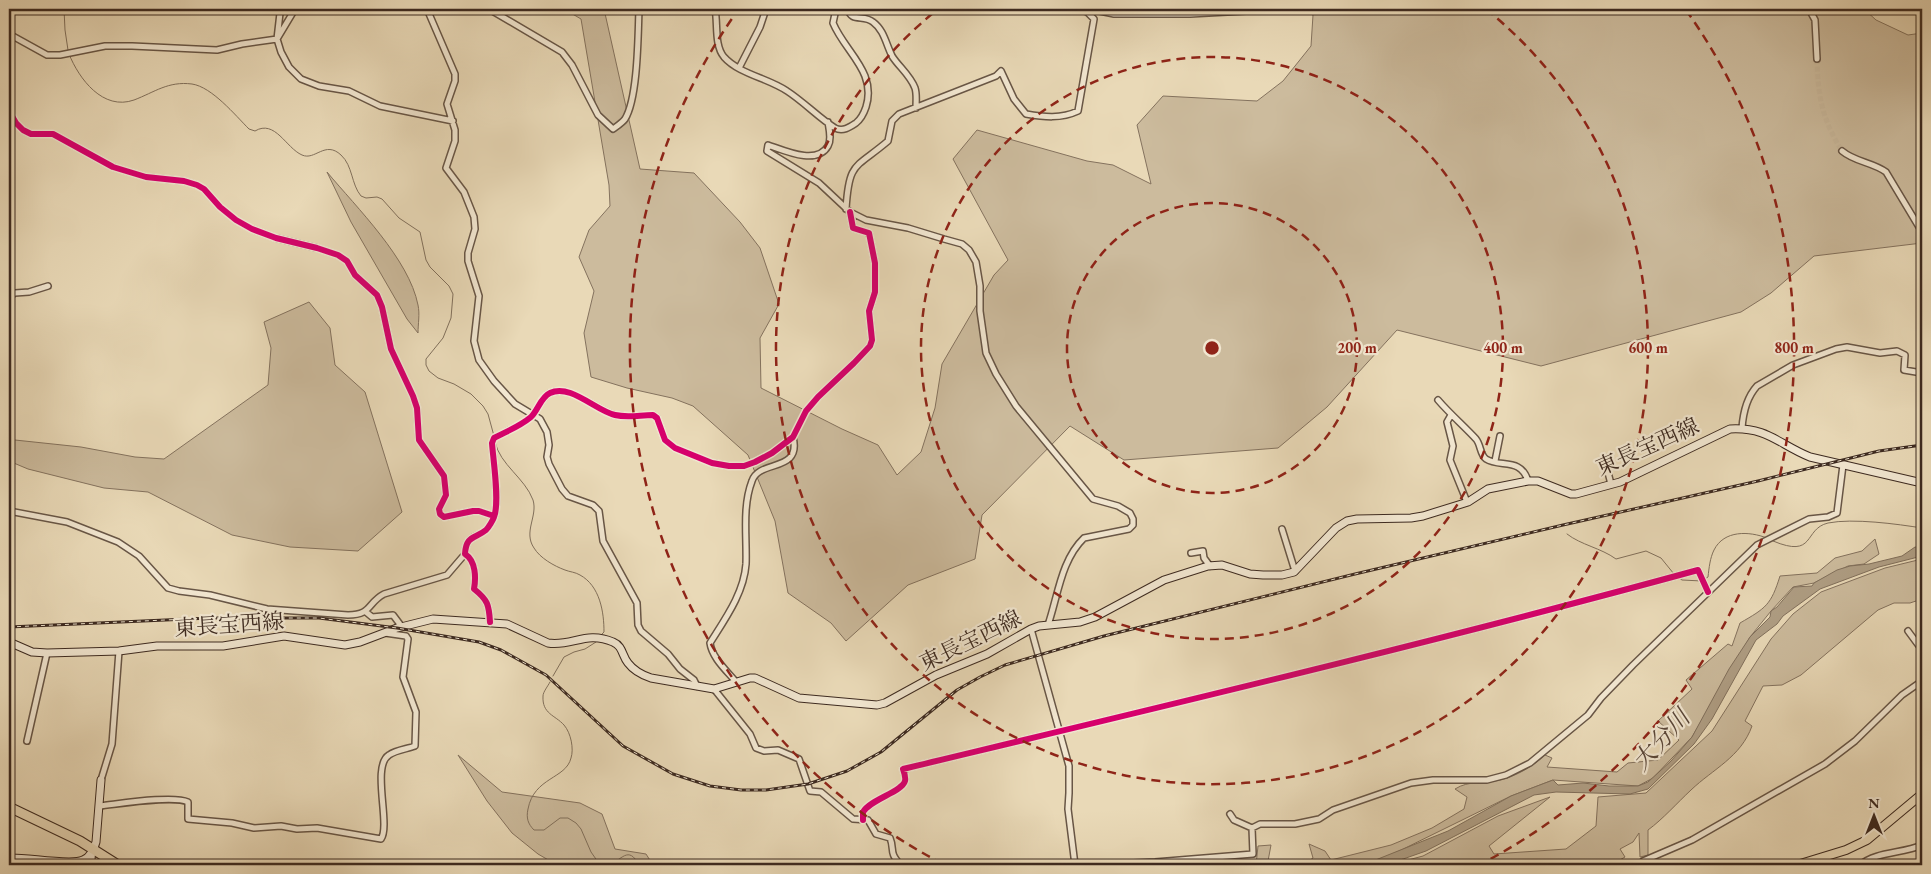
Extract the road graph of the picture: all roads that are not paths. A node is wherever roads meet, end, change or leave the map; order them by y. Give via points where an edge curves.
1 (278, 9) edge
2 (295, 9) edge
3 (427, 9) edge
4 (489, 9) edge
5 (639, 9) edge
6 (715, 9) edge
7 (766, 9) edge
8 (836, 9) edge
9 (848, 9) edge
10 (1077, 9) edge
11 (1090, 9) edge
12 (1251, 9) edge
13 (1809, 9) edge
14 (9, 34) edge
15 (277, 39) junction
16 (1817, 59) tunnel mouth
17 (739, 68) junction
18 (916, 108) junction
19 (9, 110) edge
20 (453, 121) junction
21 (828, 122) junction
22 (1842, 151) tunnel mouth
23 (848, 210) junction
24 (1922, 232) edge
25 (48, 286) dead end
26 (9, 297) edge
27 (1922, 373) edge
28 (1438, 400) dead end
29 (1451, 415) junction
30 (532, 416) junction
31 (1742, 428) junction
32 (1500, 436) dead end
33 (793, 437) junction
34 (1604, 457) dead end
35 (1495, 462) junction
36 (1843, 465) junction
37 (1528, 481) junction
38 (1922, 482) edge
39 (1611, 484) junction
40 (1467, 502) junction
41 (9, 511) edge
42 (494, 516) junction
43 (1282, 529) dead end
44 (1191, 553) dead end
45 (465, 554) junction
46 (1210, 566) junction
47 (1295, 571) junction
48 (1708, 592) junction
49 (366, 612) junction
50 (490, 622) junction
51 (1048, 625) junction
52 (402, 627) junction
53 (1031, 629) junction
54 (1908, 630) dead end
55 (382, 632) junction
56 (9, 642) edge
57 (1922, 650) edge
58 (119, 651) junction
59 (47, 653) junction
60 (1922, 681) edge
61 (736, 682) junction
62 (697, 686) junction
63 (714, 689) junction
64 (1058, 732) junction
65 (27, 741) dead end
66 (101, 780) joint
67 (1922, 794) edge
68 (100, 806) junction
69 (9, 807) edge
70 (1230, 814) dead end
71 (863, 820) junction
72 (1252, 828) junction
73 (1922, 844) edge
74 (94, 850) junction
75 (9, 858) edge
76 (91, 865) edge
77 (118, 865) edge
78 (901, 865) edge
79 (1076, 865) edge
80 (1091, 865) edge
81 (1638, 865) edge
82 (1797, 865) edge
83 (1860, 865) edge

1 - 15 street
2 - 15 street
3 - 20 street via 455,74 447,104
4 - 5 street via 562,52 598,115 612,129 624,120 632,96
6 - 17 street via 720,50
7 - 17 street
8 - 21 street via 833,23 866,75 868,101 859,120 849,128 837,129
9 - 18 street via 853,18 869,19 878,26 893,57 915,88
10 - 18 street via 1094,19 1078,111 1064,116 1026,114 1014,99 1001,71 996,76
11 - 12 street via 1114,14 1190,14
13 - 16 street via 1816,20
14 - 15 street via 47,55 106,46 217,50
15 - 20 street via 289,67 301,79 349,91 380,106
17 - 21 street via 785,89
18 - 23 street via 899,114 892,121 888,141 852,171 848,183
19 - 42 street via 31,134 54,134 113,167 146,177 197,185 226,212 252,229 338,255 347,261 355,275 377,295 382,307 391,349 417,408 419,440 444,476 446,495 440,514 479,511
20 - 30 street via 455,141 446,168 464,192 474,217 468,261 478,296 476,351 494,381 515,404
21 - 23 street via 829,145 822,152 813,156 802,155 768,145 767,151 819,183
22 - 24 street via 1850,158 1886,172
23 - 33 street via 853,228 869,233 871,237 875,263 875,292 869,311 872,340 870,346 806,411
23 - 51 street via 866,220 908,228 962,244 969,250 976,262 980,286 986,353 996,374 1016,406 1093,499 1118,506 1130,513 1133,519 1129,529 1084,538 1078,543 1061,578
25 - 26 street
27 - 31 street via 1904,370 1905,355 1902,352 1880,353 1848,347 1836,349 1793,365 1757,386 1746,408
28 - 29 street
29 - 35 street via 1477,441 1483,457
29 - 40 street via 1447,422 1453,446 1450,460
30 - 33 street via 547,394 555,391 567,393 614,415 653,415 665,440 675,448 712,463 729,466 755,462
30 - 42 street via 493,440
30 - 62 street via 540,419 547,432 547,457 562,489 568,496 597,508 601,516 603,541 637,603 641,631 668,654
31 - 36 main road, 東長宝西線 via 1765,432 1798,452
31 - 39 main road, 東長宝西線 via 1720,433
32 - 35 street
33 - 61 street via 792,456 758,473 752,480 747,504 746,565 742,587 710,644 717,659
34 - 39 street
35 - 37 street via 1516,466
36 - 38 main road, 東長宝西線
36 - 48 street via 1837,513 1809,519 1757,545
37 - 39 main road, 東長宝西線 via 1538,481 1571,494
37 - 40 main road, 東長宝西線 via 1488,489
40 - 47 main road, 東長宝西線 via 1411,518 1346,521
41 - 49 street via 67,522 118,542 139,556 168,588 267,609 348,615
42 - 45 street via 487,529 467,543
43 - 47 street
44 - 46 street via 1203,551
45 - 49 street via 447,575 384,594
45 - 50 street via 474,569 474,589 485,598
46 - 47 main road, 東長宝西線 via 1222,565 1263,575
46 - 51 main road, 東長宝西線 via 1164,580 1080,622
48 - 64 street via 1698,570 1504,623
48 - 72 street via 1600,698 1588,715 1530,763 1487,780 1411,783 1333,810 1319,819 1295,824 1260,824
49 - 52 street via 372,617 393,615
50 - 52 main road, 東長宝西線 via 432,619
50 - 62 main road, 東長宝西線 via 515,626 548,643 585,637 602,638 616,643 628,664 641,675
51 - 53 main road, 東長宝西線
52 - 55 main road, 東長宝西線
53 - 61 main road, 東長宝西線 via 987,654 877,705 799,698 755,678
53 - 64 street
54 - 57 street
55 - 58 main road, 東長宝西線 via 345,645 284,636 229,646 157,646
55 - 68 street via 408,639 403,677 416,712 417,735 415,746 384,760 381,794 384,827 381,839 317,828 254,828 188,819 188,802 184,800
56 - 59 main road, 東長宝西線 via 32,652
58 - 59 main road, 東長宝西線
58 - 66 street via 112,744
59 - 65 street
60 - 81 street via 1826,764 1692,840
61 - 63 main road, 東長宝西線
62 - 63 main road, 東長宝西線
63 - 71 street via 750,734 756,748 778,750 799,759 810,790 821,792 853,819
64 - 71 street via 903,769 905,778 902,786 870,804 863,812
64 - 79 street via 1069,766 1068,808
66 - 68 main road
67 - 82 main road via 1867,840
68 - 74 main road
69 - 74 highway via 74,837
70 - 72 street via 1234,820
71 - 78 street via 871,823 876,834 890,838 891,851
72 - 80 street via 1253,854
73 - 83 street via 1872,858
74 - 75 main road via 87,859 79,862
74 - 76 street
74 - 77 highway

